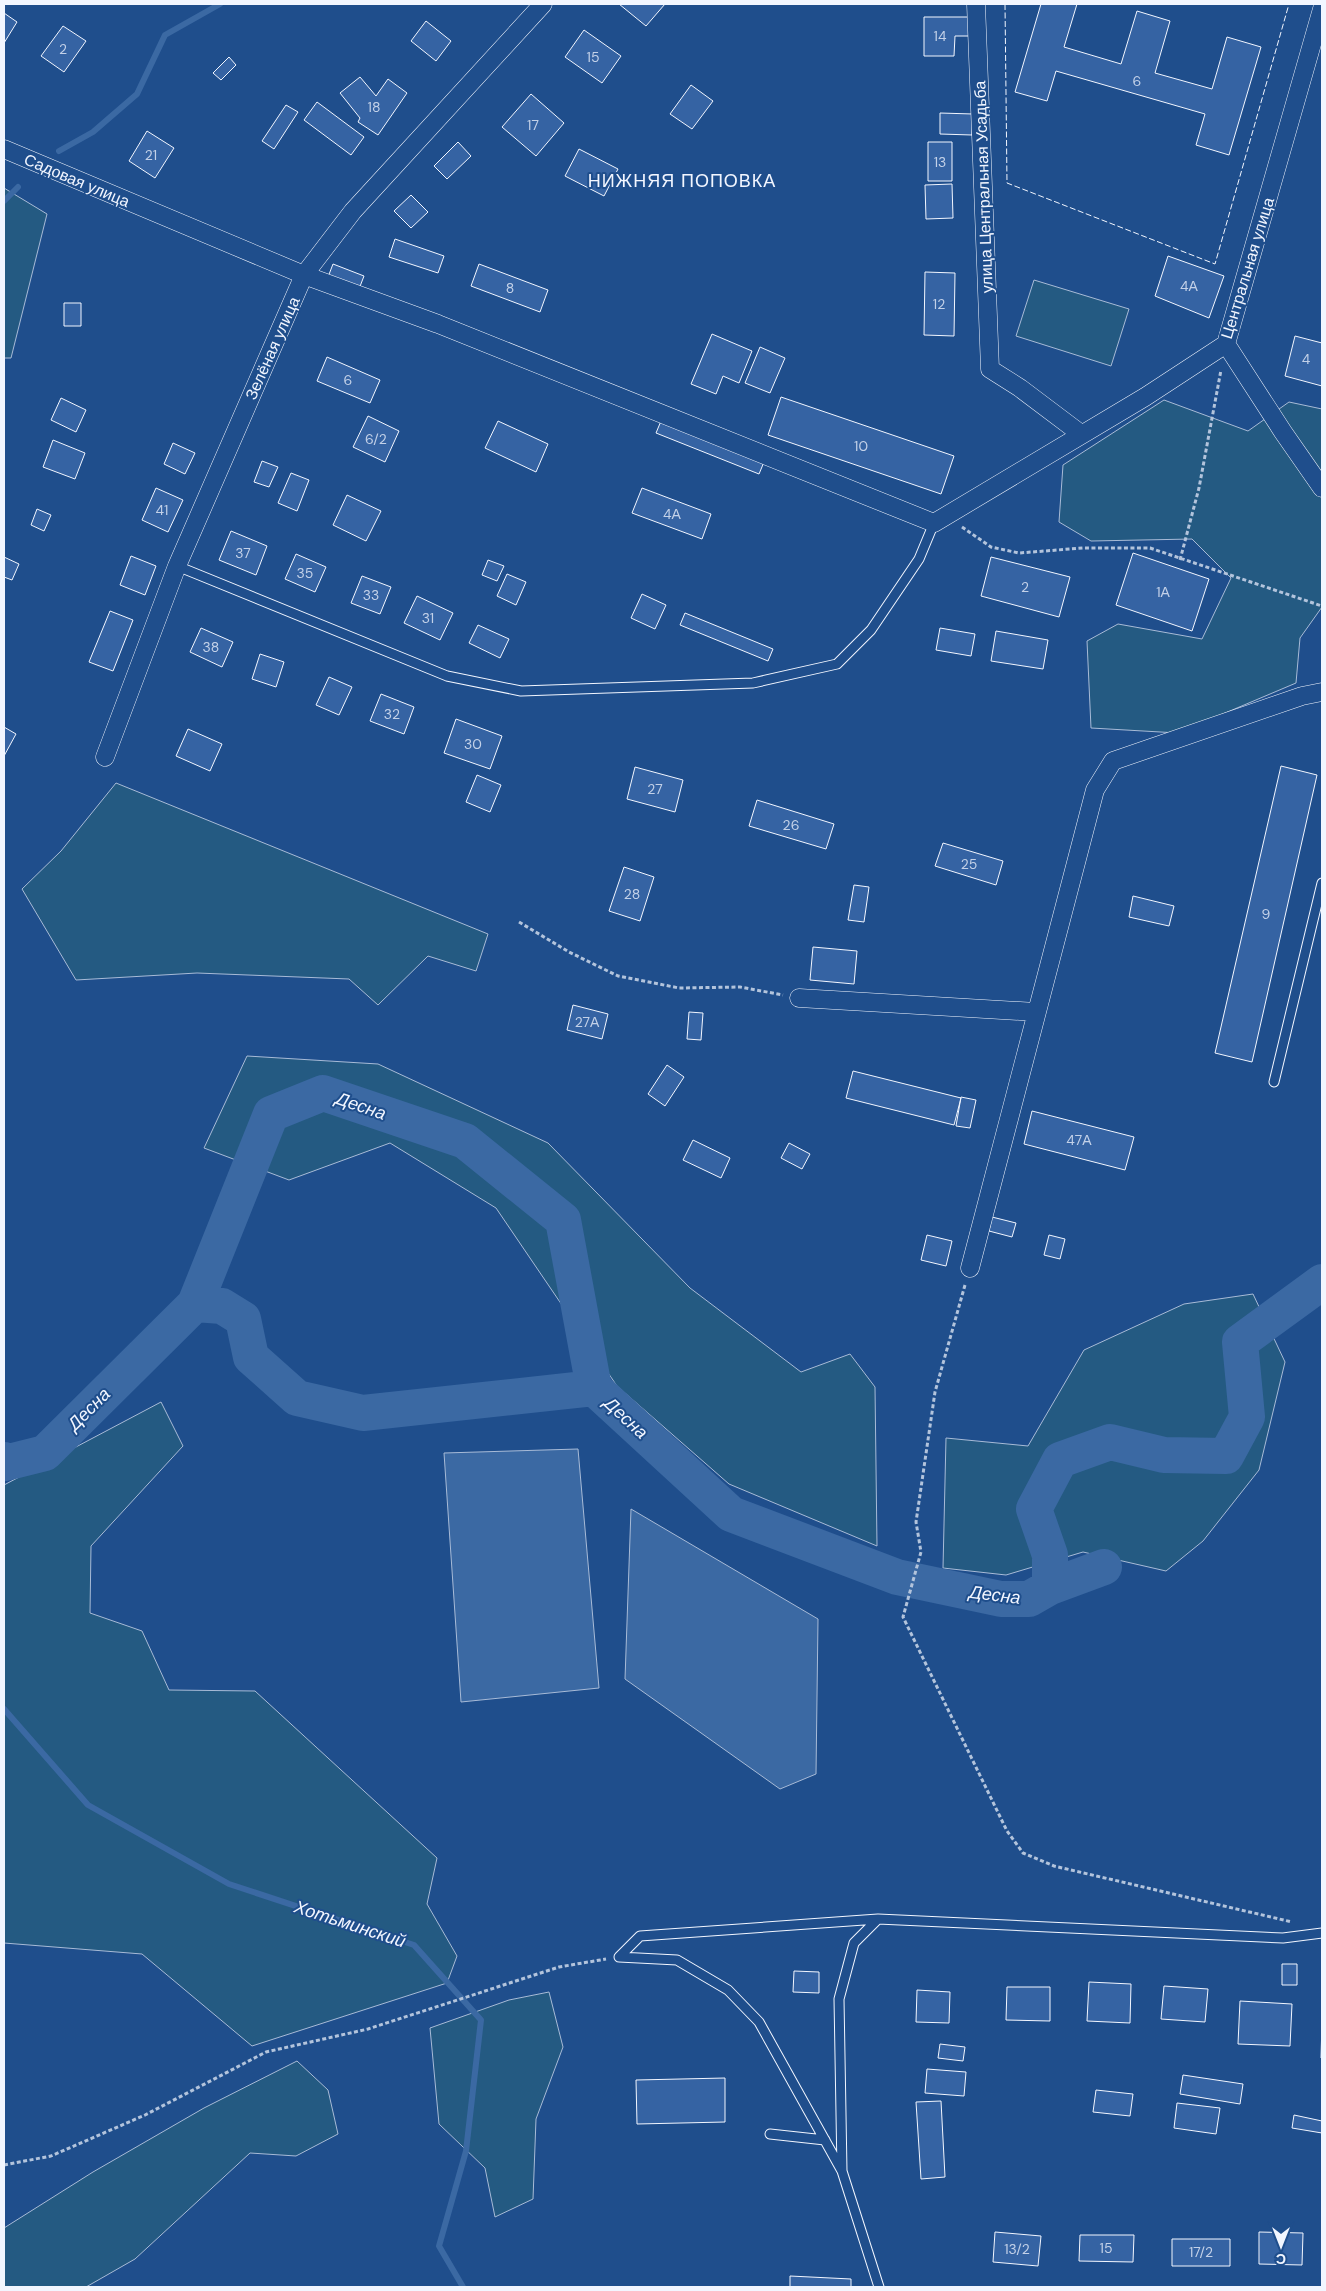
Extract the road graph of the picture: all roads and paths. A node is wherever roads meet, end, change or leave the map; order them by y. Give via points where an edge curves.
1 (543, 4) edge
2 (976, 4) edge
3 (1322, 9) edge
4 (4, 149) edge
5 (304, 275) junction
6 (1226, 344) junction
7 (1081, 434) junction
8 (1322, 488) edge
9 (939, 520) junction
10 (1180, 560) junction
11 (177, 566) junction
12 (1322, 606) edge
13 (1322, 692) edge
14 (105, 757) dead end
15 (1322, 883) edge
16 (519, 922) dead end
17 (798, 998) joint
18 (1036, 1012) junction
19 (1274, 1082) dead end
20 (970, 1268) joint
21 (878, 1919) junction
22 (1294, 1922) dead end
23 (1322, 1933) edge
24 (619, 1957) junction
25 (770, 2134) dead end
26 (825, 2140) junction
27 (4, 2165) edge
28 (842, 2171) junction
29 (879, 2287) edge

1 - 5 street, Зелёная улица via 353,211
2 - 7 street, улица Центральная Усадьба via 990,369
3 - 6 street, Центральная улица
4 - 5 street, Садовая улица
5 - 9 street, Садовая улица via 438,324
5 - 11 street, Зелёная улица
6 - 7 street, Центральная улица
6 - 8 street
6 - 10 path via 1199,488
7 - 9 street, Центральная улица
9 - 10 path via 991,547 1018,553 1150,548
9 - 11 lane via 919,559 871,630 837,664 753,683 521,691 448,676
10 - 12 path
11 - 14 street, Зелёная улица
13 - 18 street via 1302,696 1113,762 1095,790
15 - 19 lane
16 - 17 path via 618,976 679,988 740,987
17 - 18 street
18 - 20 street
20 - 22 path via 935,1392 916,1522 921,1552 903,1618 1006,1830 1023,1853 1054,1866
21 - 23 lane via 1283,1938
21 - 24 lane via 640,1936
21 - 28 lane via 854,1943 839,1999
24 - 26 lane via 677,1960 728,1990 760,2022
24 - 27 path via 559,1966 368,2029 266,2052 145,2115 60,2152
25 - 26 lane
26 - 28 lane
28 - 29 lane

